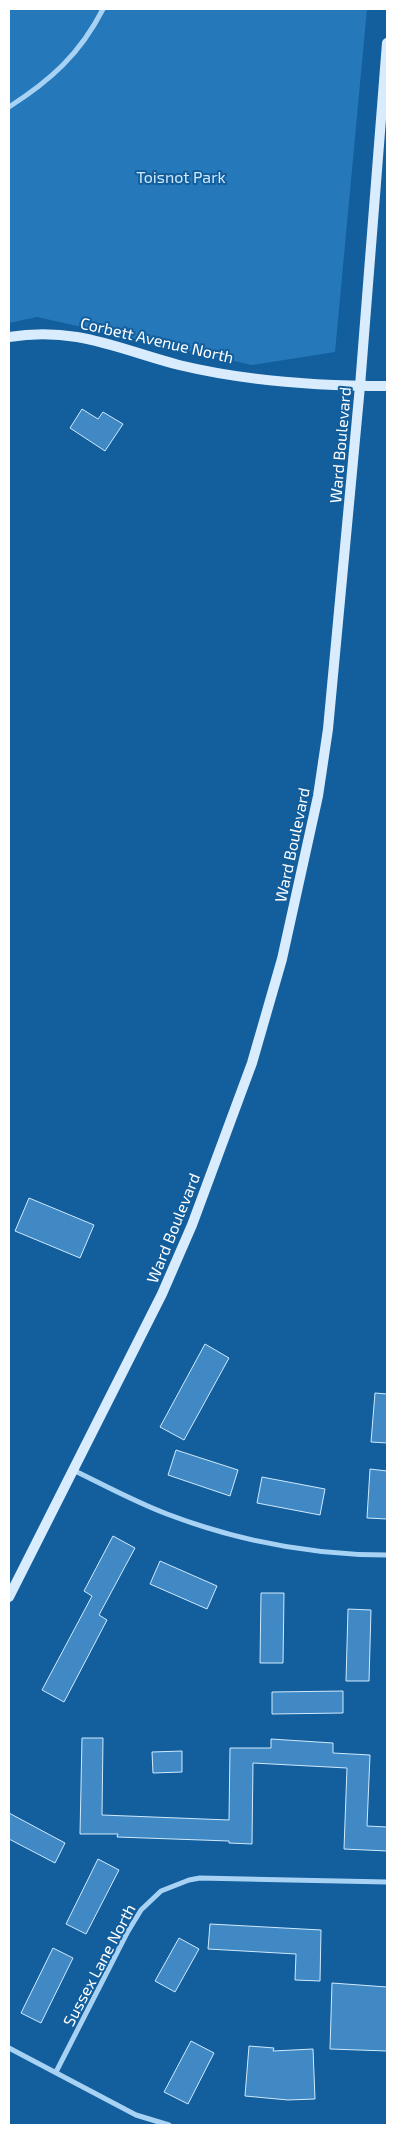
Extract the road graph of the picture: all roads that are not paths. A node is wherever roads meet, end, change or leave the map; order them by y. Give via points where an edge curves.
1 (102, 9) edge
2 (387, 43) edge
3 (9, 107) edge
4 (9, 337) edge
5 (360, 386) junction
6 (387, 386) edge
7 (73, 1470) junction
8 (387, 1556) edge
9 (9, 1597) edge
10 (387, 1882) edge
11 (9, 2048) edge
12 (56, 2072) junction
13 (170, 2125) edge

1 - 3 street via 82,45 69,60
2 - 5 main road, Ward Boulevard
4 - 5 main road, Corbett Avenue North via 75,336 219,372
5 - 6 main road, Corbett Avenue North
5 - 7 main road, Ward Boulevard via 328,729 316,806 282,959 252,1064 192,1225 162,1294
7 - 8 street via 165,1513 232,1536 323,1553
7 - 9 main road, Ward Boulevard
10 - 12 street, Sussex Lane North via 200,1878 161,1891 142,1910 127,1933
11 - 12 street
12 - 13 street via 136,2115

